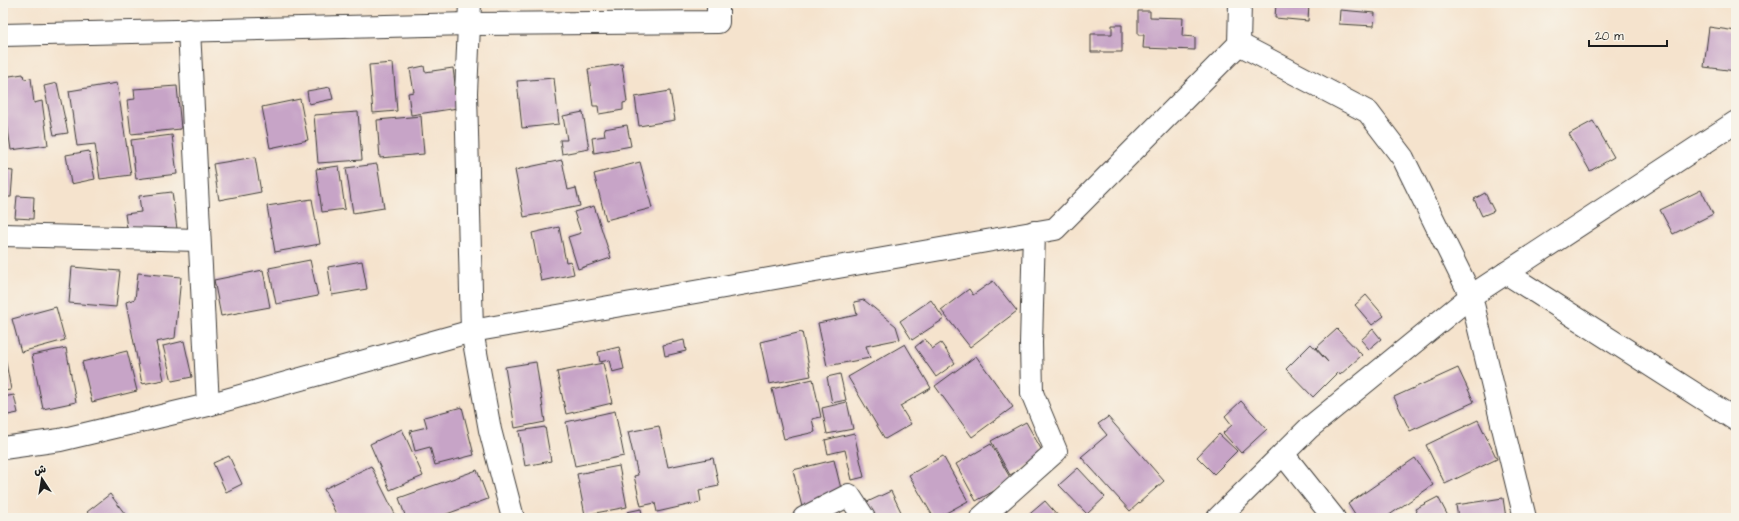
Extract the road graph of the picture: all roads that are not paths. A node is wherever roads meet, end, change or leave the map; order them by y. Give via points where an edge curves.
1 (718, 3) edge
2 (1240, 3) edge
3 (470, 13) edge
4 (189, 30) junction
5 (3, 35) edge
6 (1238, 44) junction
7 (1736, 122) edge
8 (1034, 232) junction
9 (3, 235) edge
10 (200, 240) junction
11 (1506, 273) junction
12 (1472, 296) junction
13 (472, 331) junction
14 (208, 404) junction
15 (1736, 420) edge
16 (3, 448) edge
17 (1283, 454) junction
18 (514, 518) edge
19 (804, 518) edge
20 (864, 518) edge
21 (981, 518) edge
22 (1218, 518) edge
23 (1334, 518) edge
24 (1524, 518) edge

1 - 3 street via 718,22
2 - 6 street
3 - 4 street
3 - 13 street via 466,93
4 - 5 street
4 - 10 street
6 - 8 street via 1055,229
6 - 12 street via 1368,112 1403,158
7 - 11 street
8 - 13 street
8 - 21 street via 1032,393 1056,451
9 - 10 street
10 - 14 street
11 - 12 street
11 - 15 street
12 - 17 street via 1309,428
12 - 24 street
13 - 14 street
13 - 18 street via 490,430
14 - 16 street via 60,440
17 - 22 street
17 - 23 street
19 - 20 street via 849,495

